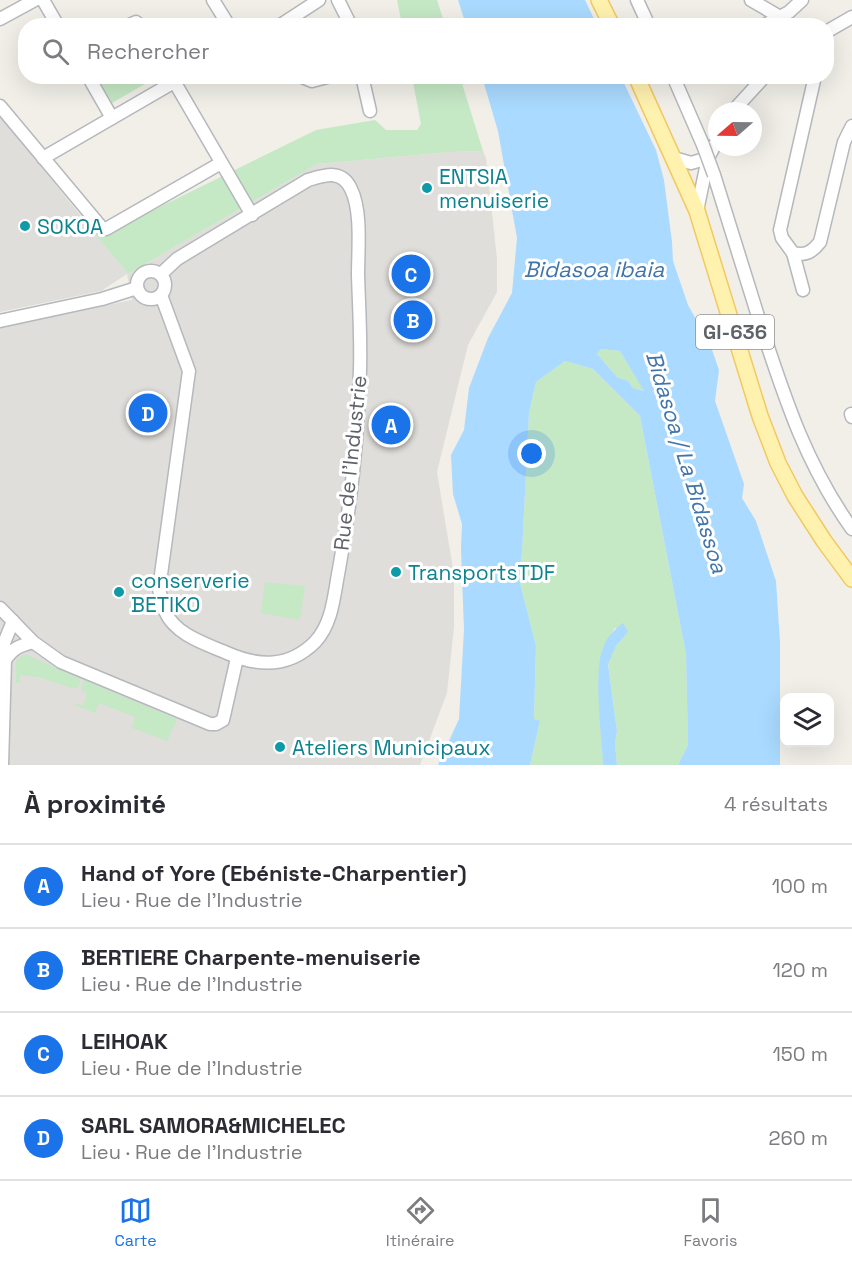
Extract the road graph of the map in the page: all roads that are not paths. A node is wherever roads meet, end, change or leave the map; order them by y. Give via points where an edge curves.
1 (35, 0) edge
2 (43, 0) edge
3 (213, 0) edge
4 (319, 0) edge
5 (338, 0) edge
6 (599, 0) edge
7 (637, 0) edge
8 (751, 0) edge
9 (802, 0) edge
10 (852, 17) edge
11 (53, 18) edge
12 (224, 18) edge
13 (291, 18) edge
14 (347, 18) edge
15 (608, 18) edge
16 (645, 18) edge
17 (779, 18) edge
18 (787, 18) edge
19 (0, 19) edge
20 (834, 27) edge
21 (93, 84) edge
22 (165, 84) edge
23 (176, 84) edge
24 (364, 84) edge
25 (640, 84) edge
26 (678, 84) edge
27 (758, 84) edge
28 (814, 84) edge
29 (741, 102) edge
30 (0, 106) edge
31 (370, 111) dead end
32 (112, 118) junction
33 (852, 126) edge
34 (43, 158) junction
35 (674, 158) junction
36 (708, 158) joint
37 (221, 163) junction
38 (697, 211) junction
39 (252, 215) junction
40 (793, 253) junction
41 (161, 274) junction
42 (137, 288) junction
43 (803, 291) dead end
44 (161, 295) junction
45 (0, 321) edge
46 (852, 529) edge
47 (852, 579) edge
48 (0, 608) edge
49 (13, 621) junction
50 (33, 642) junction
51 (237, 658) junction
52 (5, 660) junction
53 (2, 765) edge

1 - 19 street
2 - 11 street
3 - 12 street
4 - 13 street
5 - 14 street
6 - 15 main road
7 - 16 street
8 - 17 street
9 - 18 street
10 - 20 street
21 - 32 street
22 - 32 street
23 - 37 street
24 - 31 street
25 - 35 main road, GI-636
26 - 46 street, bridge via 714,175 786,403 807,455
27 - 29 street
28 - 40 street via 780,230
30 - 34 street
32 - 34 street
33 - 40 street via 844,142 820,242 812,251
34 - 37 street via 106,229
35 - 36 street via 691,163
35 - 38 main road, GI-636
36 - 38 street
37 - 39 street
38 - 47 main road, GI-636 via 778,463 795,496
39 - 41 street, Rue de l'Industrie via 177,259
39 - 51 street, Rue de l'Industrie via 308,180 339,175 346,180 352,189 357,215 360,369 350,508 329,621 315,641 291,660 264,664
40 - 43 street
41 - 42 street, Rue de l'Industrie via 144,272
41 - 44 street, Rue de l'Industrie via 165,287
42 - 44 street via 147,298
42 - 45 street, Rue de l'Industrie
44 - 51 street, Rue de l'Industrie via 189,371 159,589 165,612 176,625 191,638
48 - 49 street
49 - 50 street
49 - 52 street via 4,643
50 - 51 street via 61,662 210,724 223,720
50 - 52 street via 12,650
52 - 53 street

